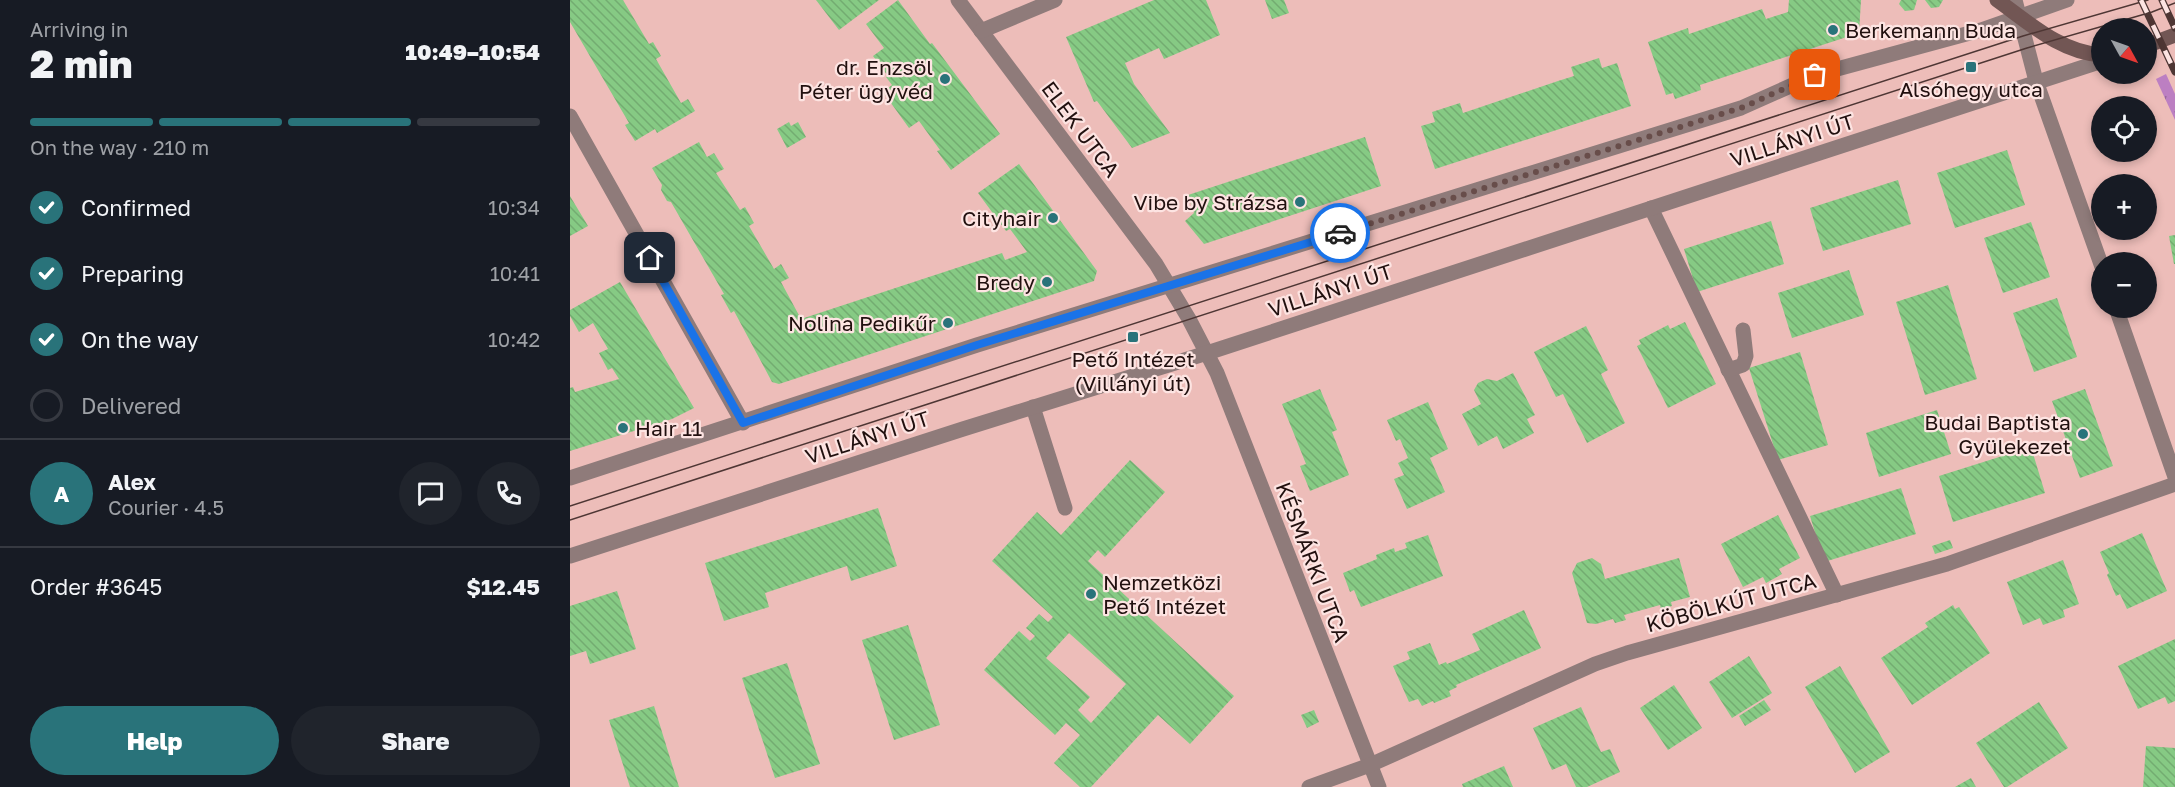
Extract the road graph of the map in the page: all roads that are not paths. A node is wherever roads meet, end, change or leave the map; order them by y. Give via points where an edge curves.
1 (958, 0) edge
2 (1055, 0) edge
3 (1997, 0) edge
4 (2015, 0) edge
5 (2067, 0) edge
6 (2020, 16) junction
7 (981, 31) junction
8 (2175, 34) edge
9 (2157, 41) edge
10 (2091, 53) edge
11 (2091, 64) edge
12 (2036, 81) junction
13 (570, 116) edge
14 (1651, 208) junction
15 (2097, 252) edge
16 (1170, 285) junction
17 (2119, 318) edge
18 (1743, 330) dead end
19 (1207, 353) junction
20 (1728, 370) junction
21 (1033, 407) junction
22 (743, 423) junction
23 (2175, 477) edge
24 (570, 478) edge
25 (2175, 484) edge
26 (1065, 508) dead end
27 (570, 556) edge
28 (1837, 595) junction
29 (1370, 765) junction
30 (1328, 784) edge
31 (1308, 787) edge
32 (1379, 787) edge

1 - 7 street, ELEK UTCA
2 - 7 street
3 - 6 main road
4 - 6 street
5 - 6 street
6 - 10 main road via 2054,40
6 - 12 street
6 - 16 street via 1815,75 1741,108
7 - 16 street, ELEK UTCA
8 - 9 main road
11 - 12 street, VILLÁNYI ÚT
12 - 14 street, VILLÁNYI ÚT
12 - 15 street
13 - 22 street
14 - 19 street, VILLÁNYI ÚT
14 - 20 street
16 - 19 street, ELEK UTCA
16 - 22 street
17 - 23 street
18 - 20 street via 1743,365
19 - 21 street, VILLÁNYI ÚT
19 - 29 street, KÉSMÁRKI UTCA
20 - 28 street
21 - 26 street
21 - 27 street, VILLÁNYI ÚT
22 - 24 street
25 - 28 street, KÖBÖLKÚT UTCA via 1947,564
28 - 29 street, KÖBÖLKÚT UTCA via 1596,664
29 - 30 street, KÖBÖLKÚT UTCA
29 - 32 street, KÉSMÁRKI UTCA
30 - 31 street, KÖBÖLKÚT UTCA

